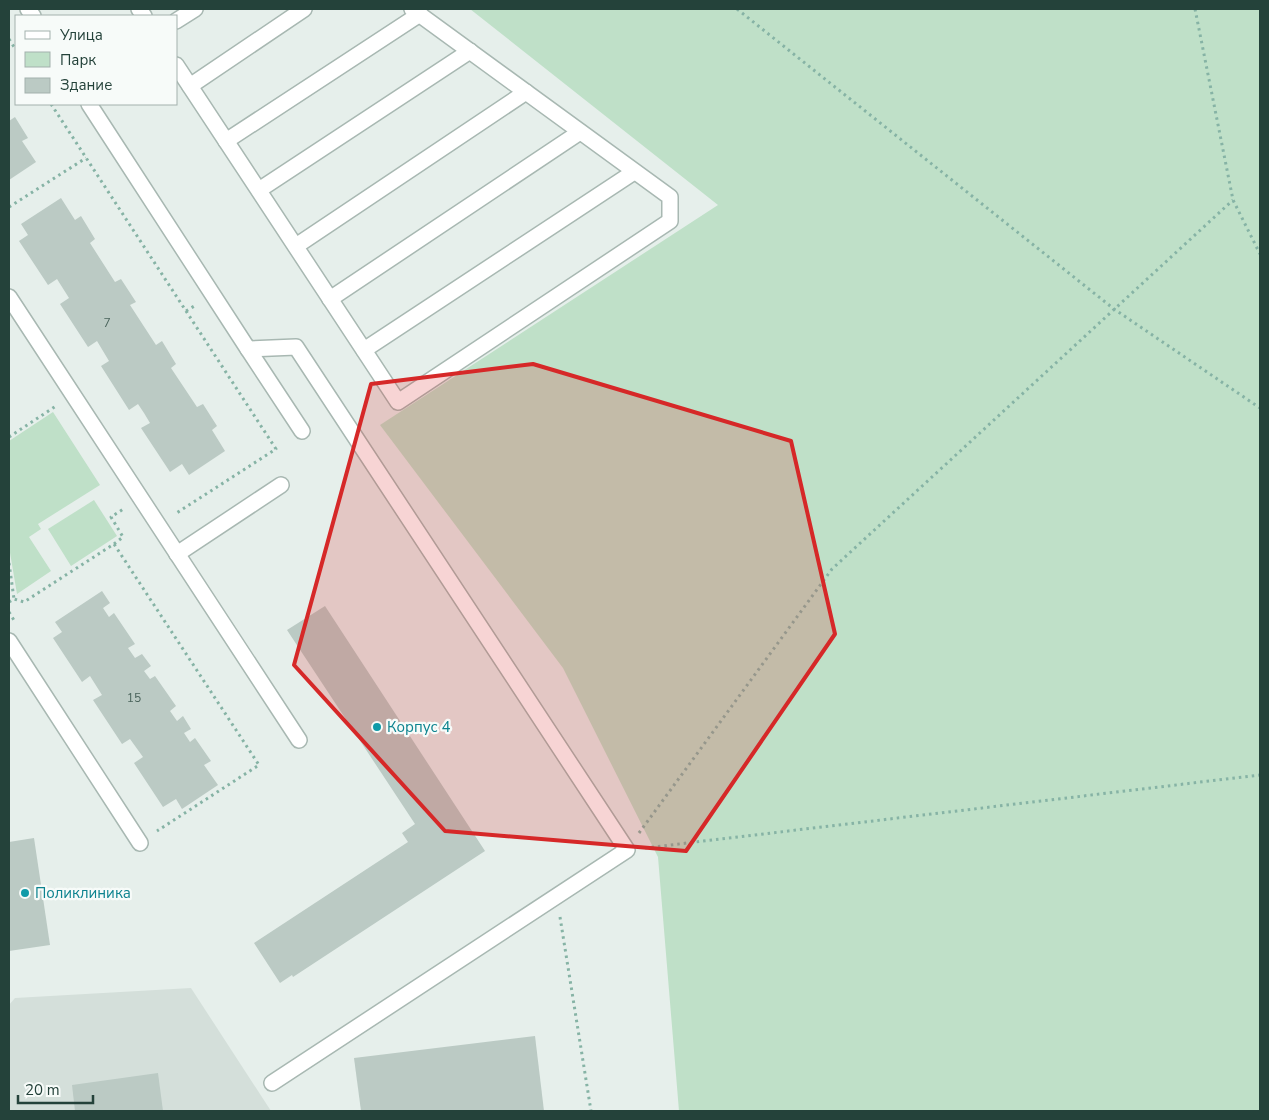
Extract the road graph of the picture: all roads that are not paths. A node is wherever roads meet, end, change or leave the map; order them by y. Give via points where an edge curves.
1 (195, 9) edge
2 (304, 9) edge
3 (416, 12) edge
4 (178, 20) edge
5 (470, 51) junction
6 (178, 68) edge
7 (190, 86) junction
8 (526, 92) junction
9 (90, 105) edge
10 (580, 132) junction
11 (226, 141) junction
12 (634, 172) junction
13 (259, 190) junction
14 (296, 246) junction
15 (9, 297) edge
16 (330, 299) junction
17 (248, 350) junction
18 (364, 350) junction
19 (302, 431) dead end
20 (281, 485) dead end
21 (177, 554) junction
22 (9, 641) edge
23 (299, 740) dead end
24 (146, 838) road end
25 (272, 1083) dead end

1 - 4 lane
2 - 7 lane
3 - 5 lane
3 - 11 lane
5 - 8 lane
5 - 13 lane
6 - 7 lane
7 - 11 lane
8 - 10 lane
8 - 14 lane
9 - 17 lane
10 - 12 lane
10 - 16 lane
11 - 13 lane
12 - 18 lane
12 - 18 lane via 670,197 670,221 398,402
13 - 14 lane
14 - 16 lane
15 - 21 lane
16 - 18 lane
17 - 19 lane
17 - 25 lane via 296,347 627,850
20 - 21 lane
21 - 23 lane
22 - 24 lane

